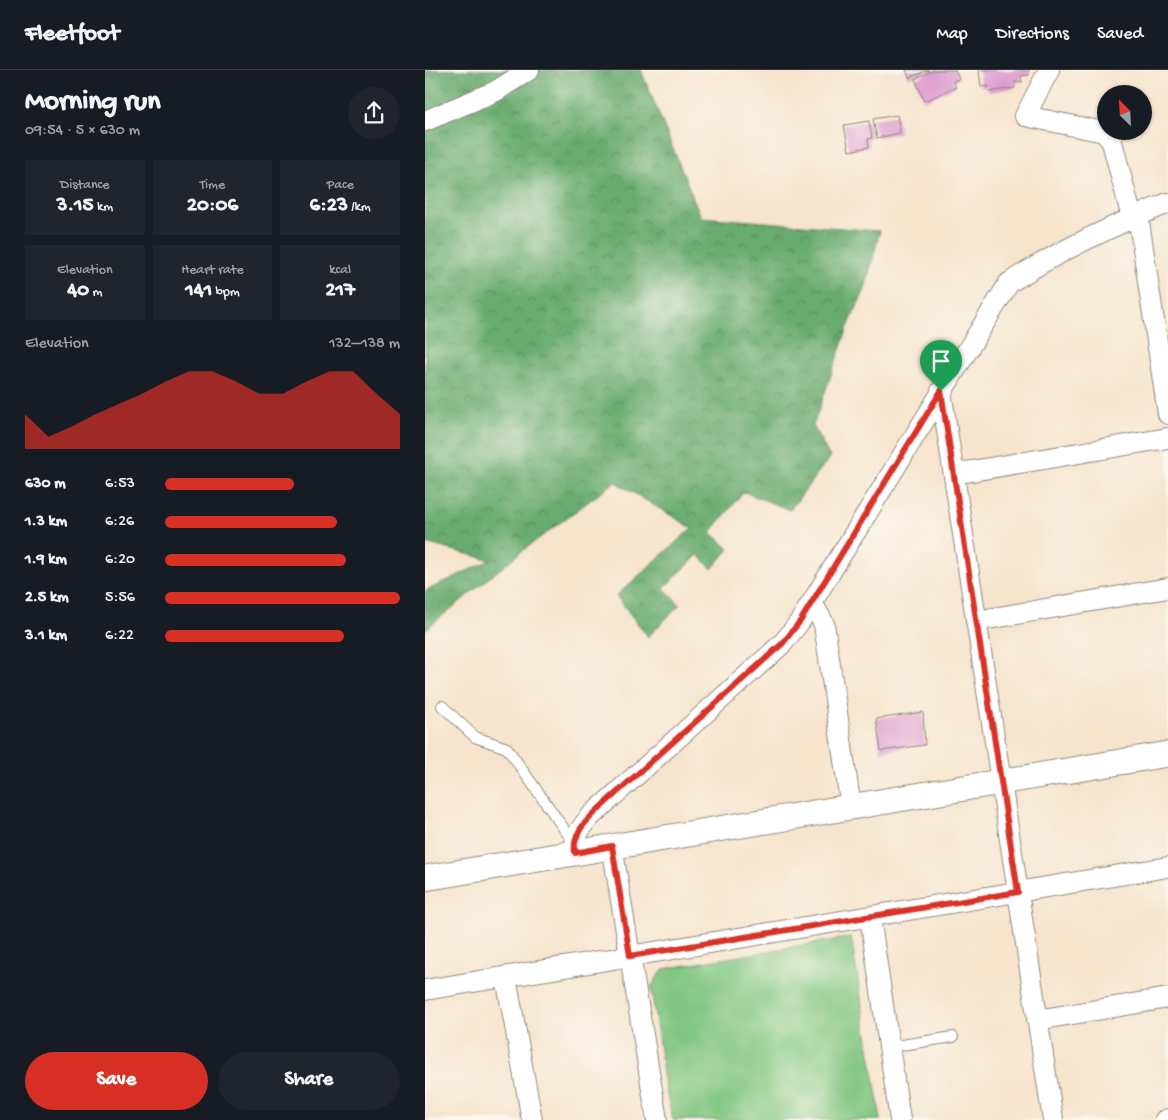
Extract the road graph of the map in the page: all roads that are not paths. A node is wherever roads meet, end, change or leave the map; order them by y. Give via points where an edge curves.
1 (529, 70) edge
2 (1049, 70) edge
3 (425, 121) edge
4 (1168, 203) edge
5 (1135, 217) junction
6 (941, 391) junction
7 (1168, 414) edge
8 (1168, 438) edge
9 (954, 474) junction
10 (1168, 588) edge
11 (812, 602) junction
12 (976, 621) junction
13 (443, 706) dead end
14 (1168, 754) edge
15 (1001, 782) junction
16 (851, 808) junction
17 (612, 846) junction
18 (574, 848) junction
19 (1168, 867) edge
20 (425, 878) edge
21 (1018, 892) junction
22 (870, 917) junction
23 (630, 956) junction
24 (506, 977) junction
25 (425, 990) edge
26 (1168, 998) edge
27 (1037, 1020) junction
28 (953, 1037) dead end
29 (889, 1047) junction
30 (532, 1120) edge
31 (657, 1120) edge
32 (899, 1120) edge
33 (1053, 1120) edge

1 - 3 street via 496,91
2 - 5 street via 1025,116 1103,132 1113,142
4 - 5 street
5 - 6 street via 1035,266 1009,283
5 - 7 street
6 - 9 street
6 - 11 street
8 - 9 street
9 - 12 street
10 - 12 street
11 - 16 street via 824,624
11 - 18 street via 783,643 603,805 578,831
12 - 15 street
13 - 18 lane via 475,737 507,748
14 - 15 street
15 - 16 street
15 - 21 street
16 - 17 street
17 - 18 street
17 - 23 street
18 - 20 street
19 - 21 street
21 - 22 street
21 - 27 street
22 - 23 street
22 - 29 street
23 - 24 street
23 - 31 street
24 - 25 street
24 - 30 street
26 - 27 street
27 - 33 street
28 - 29 lane
29 - 32 street

